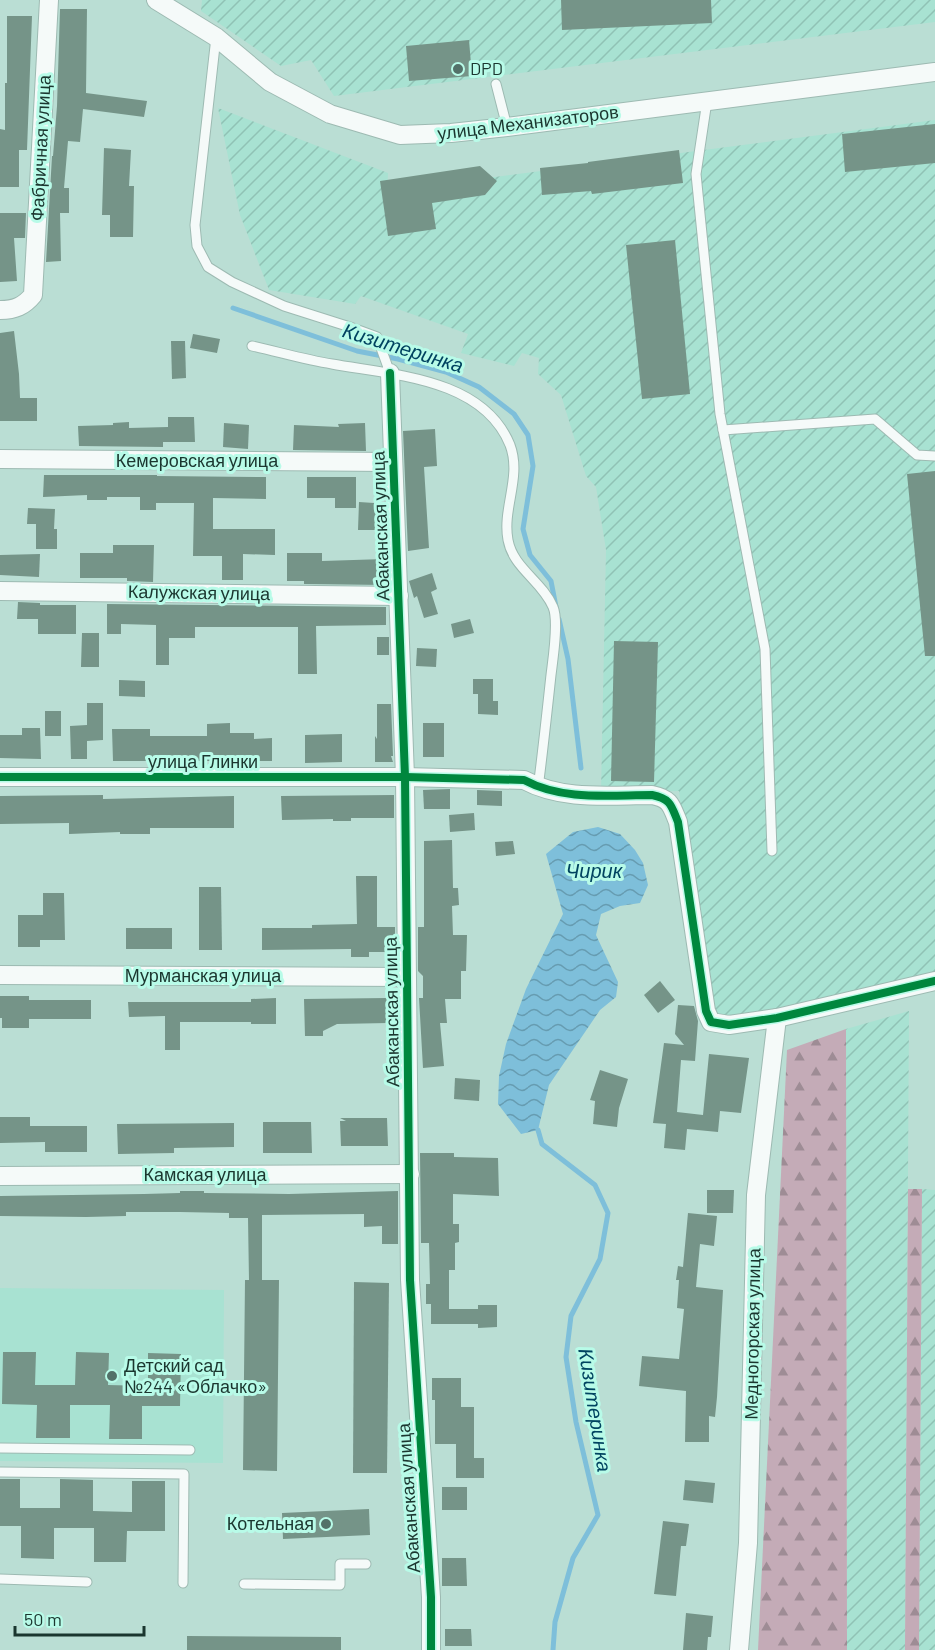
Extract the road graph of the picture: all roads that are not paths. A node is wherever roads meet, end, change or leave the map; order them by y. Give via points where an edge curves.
1 (49, 0) edge
2 (156, 0) edge
3 (216, 37) junction
4 (935, 72) edge
5 (496, 84) dead end
6 (707, 101) junction
7 (507, 127) junction
8 (0, 310) edge
9 (252, 346) dead end
10 (390, 373) junction
11 (723, 430) junction
12 (935, 456) edge
13 (0, 459) edge
14 (393, 462) junction
15 (0, 591) edge
16 (399, 596) junction
17 (0, 777) edge
18 (405, 777) junction
19 (538, 788) junction
20 (772, 851) dead end
21 (0, 975) edge
22 (406, 977) junction
23 (935, 981) edge
24 (777, 1018) junction
25 (410, 1174) junction
26 (0, 1176) edge
27 (0, 1448) edge
28 (190, 1450) dead end
29 (0, 1472) edge
30 (366, 1564) dead end
31 (0, 1579) edge
32 (87, 1582) dead end
33 (183, 1583) dead end
34 (244, 1584) dead end
35 (431, 1650) edge
36 (739, 1650) edge

1 - 8 street, Фабричная улица via 33,295 24,305
2 - 3 street, улица Механизаторов
3 - 7 street, улица Механизаторов via 270,82 330,114 358,123 400,135
3 - 10 lane, Абаканская улица via 195,225 197,246 208,267 232,282 284,306 377,337
4 - 6 street, улица Механизаторов
5 - 7 lane
6 - 7 street, улица Механизаторов
6 - 11 lane via 696,174
9 - 10 lane
10 - 14 street, Абаканская улица
10 - 19 lane via 454,391 483,409 497,423 510,446 514,481 508,539 514,557 544,590 554,609 555,638
11 - 12 lane via 874,419 917,455
11 - 20 lane via 765,649
13 - 14 street, Кемеровская улица
14 - 16 street, Абаканская улица
15 - 16 street, Калужская улица
16 - 18 street, Абаканская улица
17 - 18 street, улица Глинки
18 - 19 street, улица Глинки via 524,780
18 - 22 street, Абаканская улица
19 - 24 street, улица Глинки via 565,794 652,795 670,803 678,822 706,1011 711,1022 729,1024
21 - 22 street, Мурманская улица
22 - 25 street, Абаканская улица
23 - 24 street
24 - 36 street, Медногорская улица via 756,1195 748,1543
25 - 26 street, Камская улица
25 - 35 street, Абаканская улица via 410,1280 431,1597
27 - 28 lane
29 - 33 lane via 184,1474
30 - 34 lane via 340,1564 340,1585
31 - 32 lane

